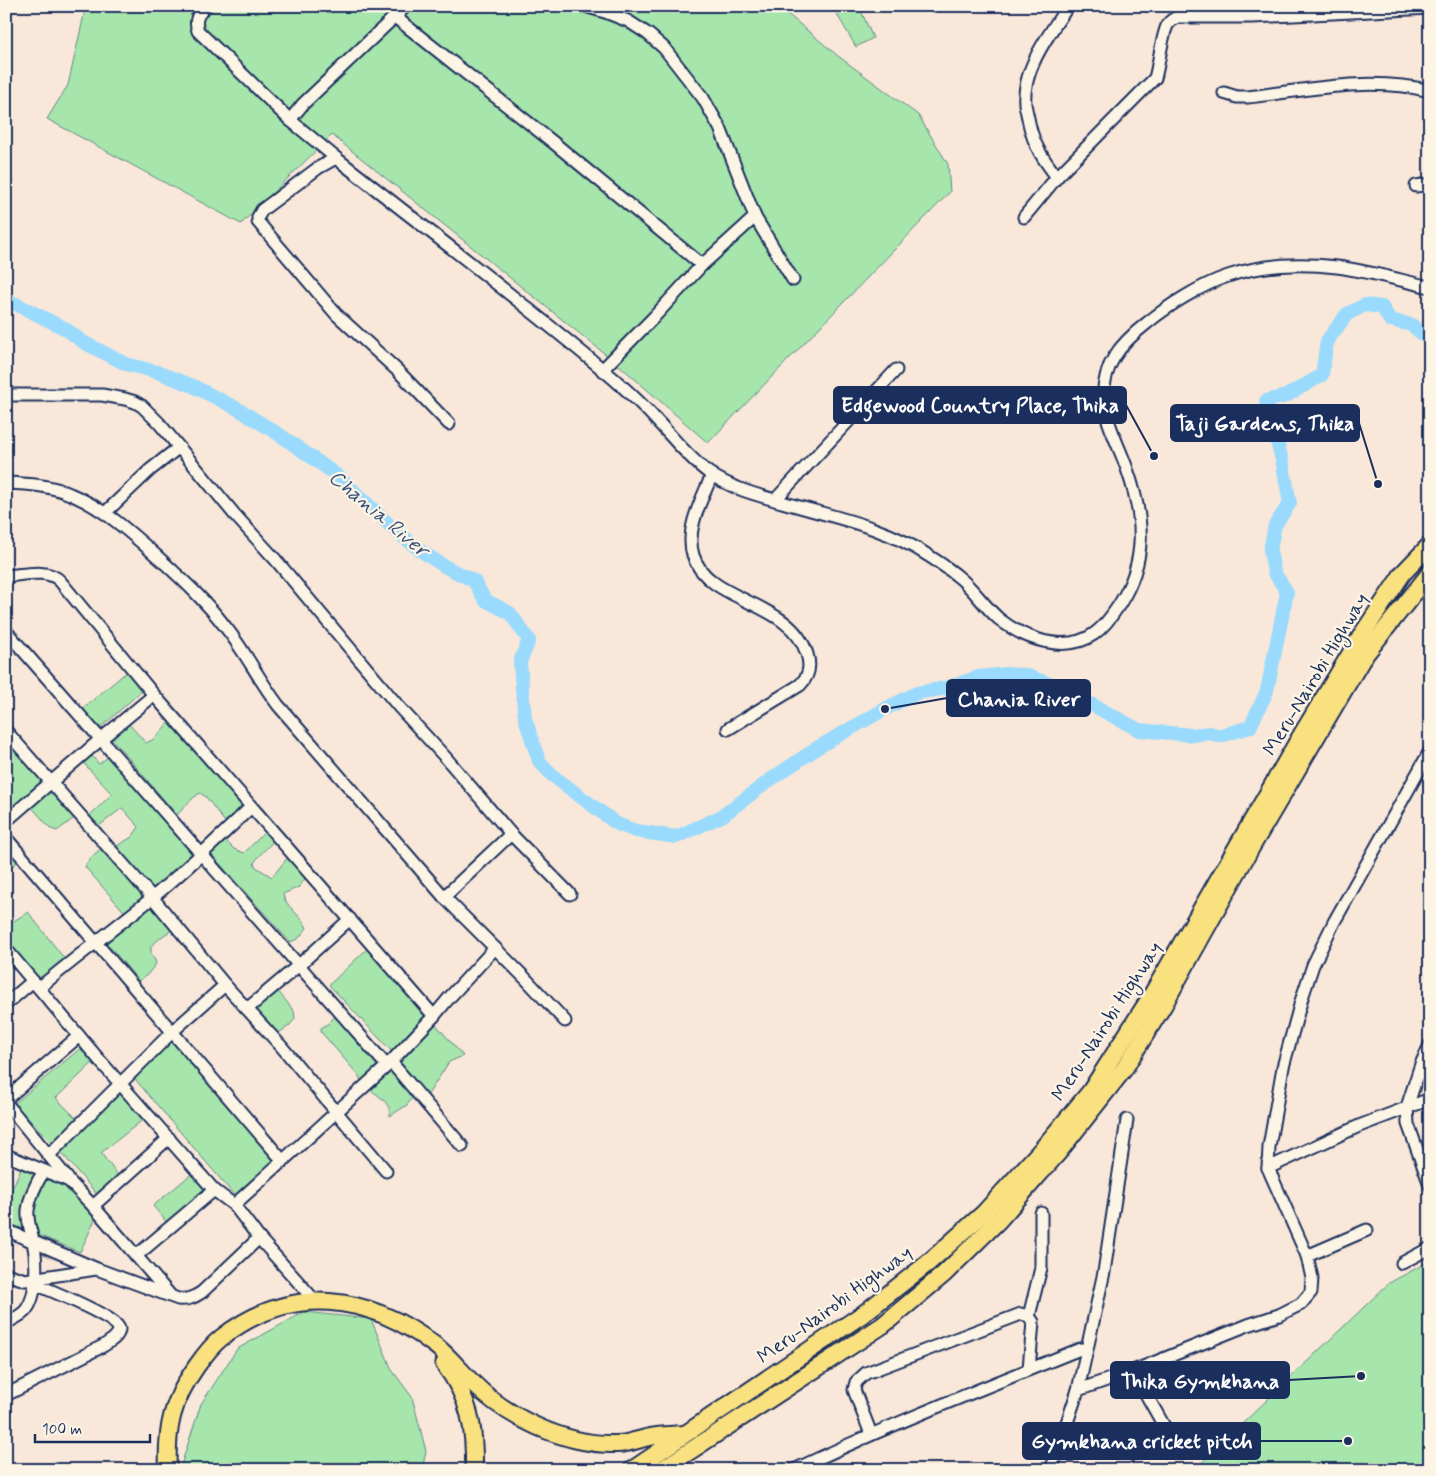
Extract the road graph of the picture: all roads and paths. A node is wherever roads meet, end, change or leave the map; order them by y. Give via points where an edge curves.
1 (206, 6) edge
2 (406, 6) edge
3 (585, 6) edge
4 (1068, 6) edge
5 (1430, 8) edge
6 (1254, 12) edge
7 (395, 17) junction
8 (1430, 91) edge
9 (1224, 93) dead end
10 (290, 120) junction
11 (336, 158) junction
12 (1058, 177) junction
13 (1430, 184) edge
14 (1416, 186) dead end
15 (755, 217) junction
16 (1024, 217) dead end
17 (702, 265) junction
18 (793, 280) dead end
19 (1430, 287) edge
20 (602, 370) junction
21 (896, 370) dead end
22 (6, 395) edge
23 (449, 424) dead end
24 (178, 448) junction
25 (712, 475) junction
26 (6, 483) edge
27 (774, 500) junction
28 (106, 512) junction
29 (1430, 545) edge
30 (1430, 573) edge
31 (6, 576) edge
32 (6, 631) edge
33 (154, 695) junction
34 (728, 729) dead end
35 (6, 731) edge
36 (101, 739) junction
37 (1430, 751) edge
38 (51, 783) junction
39 (251, 807) junction
40 (6, 822) edge
41 (511, 834) junction
42 (6, 838) edge
43 (202, 855) junction
44 (570, 894) dead end
45 (444, 897) junction
46 (152, 898) junction
47 (350, 919) junction
48 (95, 942) junction
49 (495, 948) junction
50 (6, 949) edge
51 (299, 965) junction
52 (36, 985) junction
53 (224, 985) junction
54 (6, 1004) edge
55 (247, 1009) junction
56 (434, 1016) junction
57 (565, 1021) dead end
58 (173, 1032) junction
59 (79, 1036) junction
60 (1430, 1045) edge
61 (389, 1064) junction
62 (121, 1084) junction
63 (6, 1099) edge
64 (1430, 1099) edge
65 (6, 1103) edge
66 (1408, 1107) junction
67 (336, 1112) junction
68 (1126, 1120) dead end
69 (168, 1138) junction
70 (462, 1146) dead end
71 (6, 1154) edge
72 (48, 1155) junction
73 (283, 1161) junction
74 (1268, 1168) junction
75 (44, 1171) junction
76 (386, 1171) dead end
77 (69, 1181) junction
78 (1430, 1185) edge
79 (214, 1190) junction
80 (234, 1205) junction
81 (93, 1206) junction
82 (1041, 1214) dead end
83 (6, 1230) edge
84 (1368, 1230) dead end
85 (259, 1238) junction
86 (34, 1242) junction
87 (1430, 1248) edge
88 (136, 1256) junction
89 (1307, 1256) junction
90 (1402, 1263) dead end
91 (97, 1268) junction
92 (6, 1274) edge
93 (35, 1281) junction
94 (171, 1296) junction
95 (316, 1302) junction
96 (1029, 1316) junction
97 (6, 1322) edge
98 (413, 1330) junction
99 (1086, 1350) junction
100 (1028, 1369) junction
101 (1133, 1371) junction
102 (1078, 1390) junction
103 (6, 1396) edge
104 (686, 1434) junction
105 (871, 1434) junction
106 (1173, 1442) dead end
107 (168, 1470) edge
108 (474, 1470) edge
109 (632, 1470) edge
110 (661, 1470) edge
111 (794, 1470) edge
112 (1051, 1470) edge

1 - 10 street via 197,16 198,31
2 - 7 street
3 - 15 street via 628,22 664,48 704,98 720,128
4 - 12 street via 1046,39 1026,86 1025,104 1032,136 1042,158
5 - 6 street
6 - 12 street via 1171,19 1155,78
7 - 10 street
7 - 17 street
8 - 9 street via 1401,85 1355,84 1248,97
10 - 11 street
11 - 20 street
11 - 23 street via 262,210 258,222 336,314
12 - 16 street
13 - 14 street
15 - 17 street
15 - 18 street
17 - 20 street
19 - 27 street via 1338,267 1296,264 1257,269 1227,276 1201,288 1158,314 1127,338 1109,366 1104,405 1129,472 1138,508 1141,540 1138,566 1128,592 1108,622 1090,637 1070,643 1045,642 1020,633 998,618 961,579 929,555 892,534
20 - 25 street
21 - 27 street
22 - 24 street via 102,395 135,402 148,412
24 - 28 street
24 - 41 street
25 - 27 street via 734,487
25 - 34 street via 691,532 697,565 719,585 788,624 804,644 810,661 808,675 800,685
26 - 28 street via 28,484 68,493
28 - 45 street via 210,607 264,687
29 - 104 highway, Meru-Nairobi Highway via 1403,572 1363,632 1150,998 1090,1092 1049,1141 984,1213 928,1263 863,1314
30 - 110 highway, Meru-Nairobi Highway via 1364,656 1252,846 1163,1006 1124,1069 1057,1154 999,1220 944,1274 883,1325
31 - 33 street via 56,576
32 - 36 street
33 - 36 street
33 - 39 street
35 - 38 street
36 - 38 street
36 - 43 street
37 - 74 street via 1334,922 1313,966 1283,1068 1268,1147
38 - 40 street
38 - 46 street
39 - 43 street
39 - 47 street
41 - 44 street
41 - 45 street
42 - 48 street
43 - 46 street
43 - 51 street
45 - 49 street
46 - 48 street
46 - 53 street
47 - 51 street
47 - 56 street
48 - 52 street
48 - 58 street
49 - 56 street
49 - 57 street
50 - 52 street
51 - 55 street
51 - 61 street
52 - 54 street
52 - 59 street
53 - 55 street
53 - 58 street
55 - 67 street
56 - 61 street
58 - 62 street
58 - 73 street
59 - 62 street
59 - 63 street
60 - 66 street
61 - 67 street
61 - 70 street
62 - 69 street
62 - 72 street
64 - 66 street
65 - 72 street
66 - 74 street
66 - 78 street via 1408,1124
67 - 73 street
67 - 76 street
68 - 99 street via 1104,1272
69 - 79 street
69 - 81 street
71 - 75 street
72 - 77 street
73 - 80 street
74 - 89 street
75 - 77 street
75 - 86 street via 28,1209 28,1225
77 - 81 street
79 - 80 street
79 - 88 street
80 - 85 street
81 - 88 street
82 - 96 street via 1041,1268
83 - 86 street
84 - 89 street
85 - 94 street via 192,1298 186,1300
85 - 95 street
86 - 91 street
86 - 93 street
87 - 90 street
88 - 94 street
89 - 101 street via 1312,1278 1311,1292 1300,1304
91 - 93 street
91 - 94 street
92 - 93 street via 20,1280
93 - 97 street via 29,1306
93 - 103 street via 116,1323 118,1334 104,1346
95 - 98 highway via 362,1307
95 - 107 highway via 273,1309 233,1329 216,1342 185,1383 173,1409
96 - 100 street via 1032,1322
96 - 105 street via 1021,1314 861,1376 854,1390
98 - 104 highway via 438,1347 476,1386 536,1426 572,1439 604,1444
98 - 108 highway via 445,1365 463,1396 472,1420
99 - 100 street via 1080,1349
99 - 102 street
100 - 105 street
101 - 102 street
101 - 106 street
102 - 112 street
104 - 109 highway, Meru-Nairobi Highway
105 - 111 street

